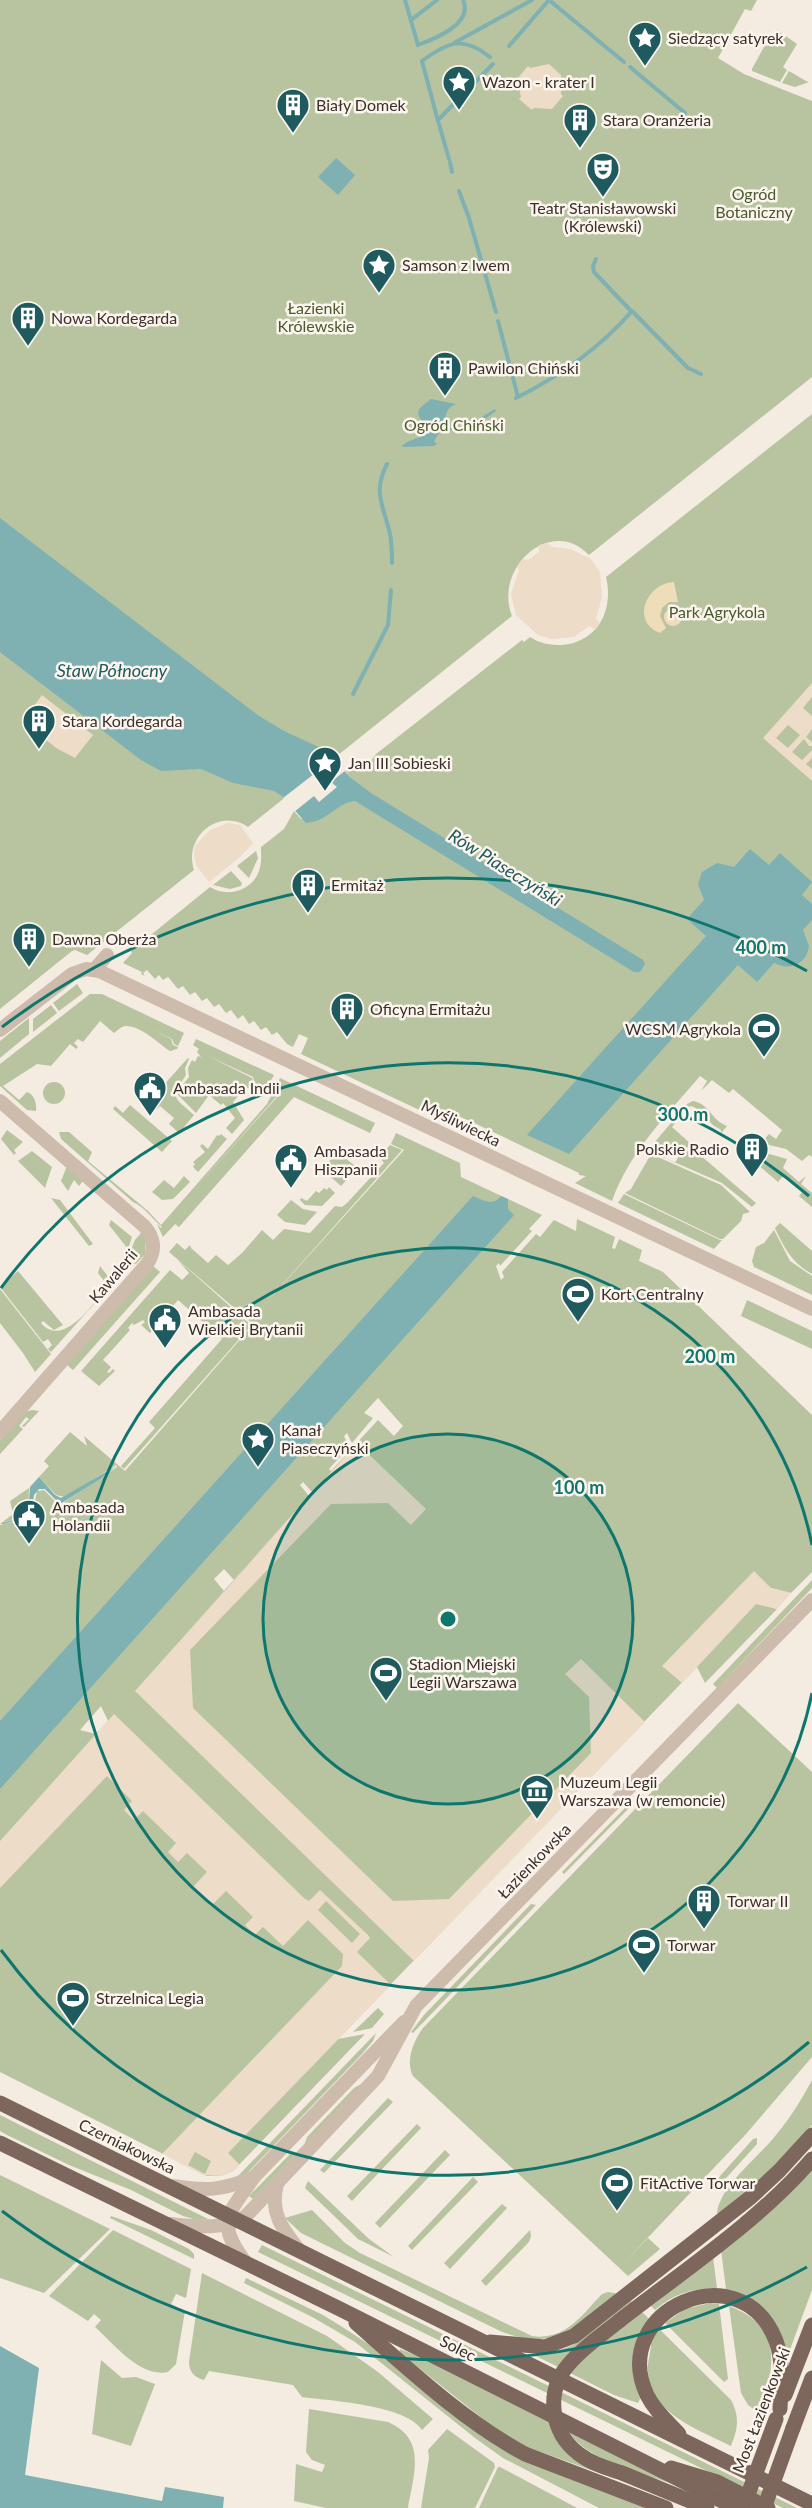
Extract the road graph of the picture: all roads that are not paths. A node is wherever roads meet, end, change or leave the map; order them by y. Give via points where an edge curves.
1 (107, 955) dead end
2 (95, 969) junction
3 (0, 1030) edge
4 (0, 1101) edge
5 (812, 1309) edge
6 (0, 1432) edge
7 (812, 1600) edge
8 (408, 2018) junction
9 (0, 2103) edge
10 (812, 2135) edge
11 (0, 2142) edge
12 (812, 2159) edge
13 (254, 2177) junction
14 (277, 2184) junction
15 (165, 2185) junction
16 (747, 2211) junction
17 (231, 2221) junction
18 (162, 2223) junction
19 (302, 2253) junction
20 (246, 2263) junction
21 (340, 2309) junction
22 (812, 2325) edge
23 (481, 2341) junction
24 (812, 2378) edge
25 (812, 2404) edge
26 (778, 2414) junction
27 (796, 2422) junction
28 (687, 2443) junction
29 (651, 2464) junction
30 (812, 2504) edge
31 (666, 2508) edge
32 (707, 2508) edge
33 (736, 2508) edge
34 (743, 2508) edge
35 (764, 2508) edge
36 (768, 2508) edge

1 - 2 street
2 - 3 street via 72,974
2 - 5 street, Myśliwiecka
4 - 6 street, Kawalerii via 144,1226 153,1240 147,1264
7 - 8 street, Łazienkowska
8 - 13 street, Łazienkowska
8 - 14 street, Łazienkowska via 378,2076
9 - 15 main road, Czerniakowska
10 - 16 main road
11 - 18 main road
12 - 16 main road via 789,2185
13 - 15 street, Łazienkowska via 224,2189
13 - 17 street, Łazienkowska via 231,2208
14 - 17 street, Łazienkowska via 246,2216
14 - 19 street via 274,2203 278,2220
15 - 17 main road, Czerniakowska
16 - 23 main road via 574,2336 553,2345 530,2347
16 - 32 main road, bridge via 568,2364 554,2392 553,2409 563,2437 581,2456
17 - 18 street via 204,2226
17 - 19 main road, Solec
17 - 20 street via 232,2243
18 - 20 main road, Solec
19 - 23 main road, Solec
20 - 21 main road, Solec
21 - 29 main road, Solec
21 - 31 main road via 488,2432 525,2454
22 - 26 main road, Most Łazienkowski
23 - 28 main road, Solec
24 - 27 main road
25 - 27 main road
26 - 28 main road via 782,2369 776,2341 766,2323 750,2308 732,2299 711,2295 692,2298 670,2309 655,2323 645,2343 641,2367 645,2388 658,2411
26 - 34 main road, Most Łazienkowski, bridge
27 - 35 main road, bridge
28 - 30 main road, Solec
29 - 33 main road, Solec
29 - 36 main road via 706,2478

